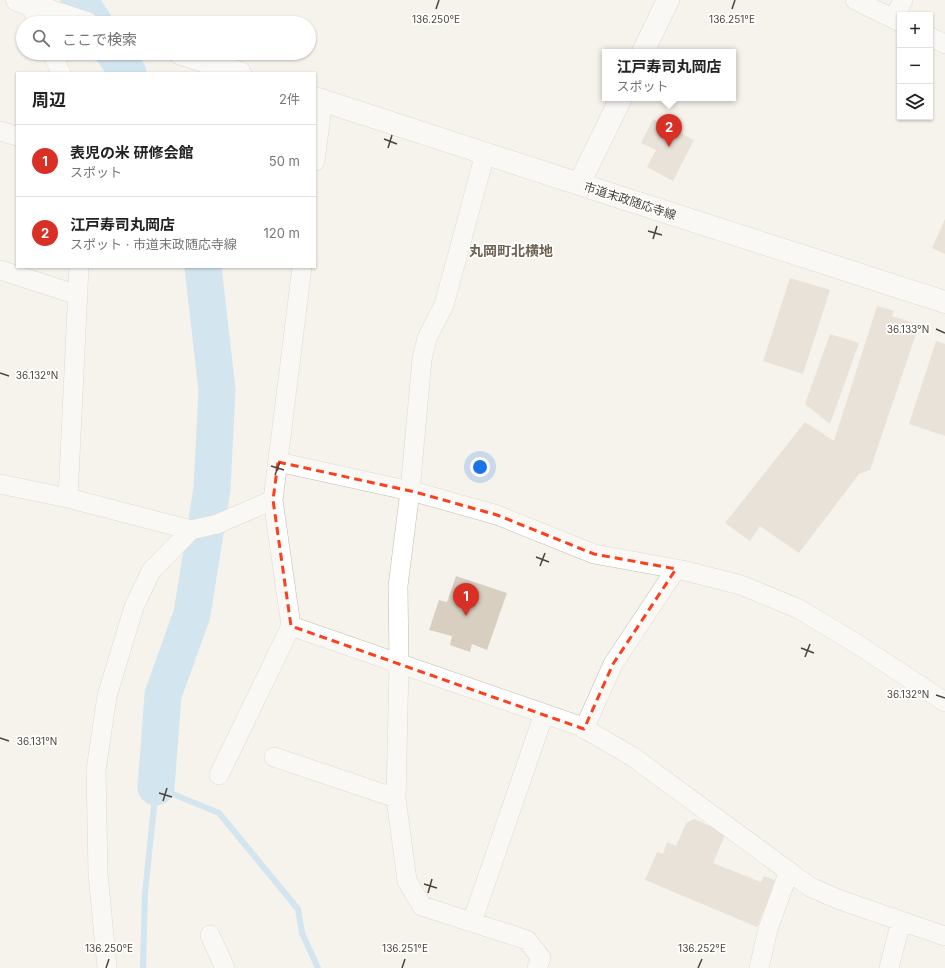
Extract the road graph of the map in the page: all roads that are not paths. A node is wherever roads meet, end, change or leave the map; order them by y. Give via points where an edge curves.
1 (668, 0) edge
2 (855, 0) edge
3 (903, 0) edge
4 (28, 9) edge
5 (899, 12) edge
6 (58, 16) edge
7 (897, 20) edge
8 (933, 38) edge
9 (945, 44) edge
10 (644, 49) edge
11 (55, 60) edge
12 (200, 60) edge
13 (61, 72) edge
14 (237, 72) edge
15 (319, 99) edge
16 (620, 101) edge
17 (0, 131) edge
18 (16, 136) edge
19 (316, 146) edge
20 (485, 154) junction
21 (579, 184) junction
22 (79, 268) edge
23 (302, 268) edge
24 (0, 270) edge
25 (78, 295) junction
26 (945, 302) edge
27 (278, 462) junction
28 (0, 484) edge
29 (410, 491) junction
30 (68, 498) junction
31 (273, 500) junction
32 (191, 530) junction
33 (676, 569) junction
34 (291, 626) junction
35 (399, 664) junction
36 (945, 702) edge
37 (544, 714) junction
38 (584, 729) junction
39 (274, 757) dead end
40 (219, 775) dead end
41 (396, 798) junction
42 (789, 871) junction
43 (901, 921) junction
44 (472, 922) junction
45 (210, 935) dead end
46 (945, 936) edge
47 (107, 968) edge
48 (225, 968) edge
49 (537, 968) edge
50 (759, 968) edge
51 (889, 968) edge

1 - 10 street
2 - 7 street
3 - 5 street
4 - 6 street
8 - 9 street
11 - 13 street
12 - 14 street
15 - 19 street
15 - 20 street, 市道末政随応寺線
16 - 21 street
17 - 18 street
20 - 21 street, 市道末政随応寺線
20 - 29 street via 444,305 427,338 422,359
21 - 26 street, 市道末政随応寺線
22 - 25 street
23 - 27 street
24 - 25 street
25 - 30 street
27 - 29 street
27 - 31 street
28 - 30 street
29 - 33 street via 497,515 594,554
29 - 35 street via 398,586
30 - 32 street
31 - 32 street via 217,524
31 - 34 street
32 - 47 street via 151,571 134,607 107,696 96,770 98,873
33 - 36 street via 741,585 799,609
33 - 38 street via 613,664
34 - 35 street
34 - 40 street
35 - 37 street
35 - 41 street
37 - 38 street
37 - 44 street
38 - 42 street via 633,757
39 - 41 street
41 - 44 street via 407,881 422,906
42 - 43 street via 810,887
42 - 50 street via 768,929
43 - 46 street
43 - 51 street
44 - 49 street via 527,940 541,958
45 - 48 street

